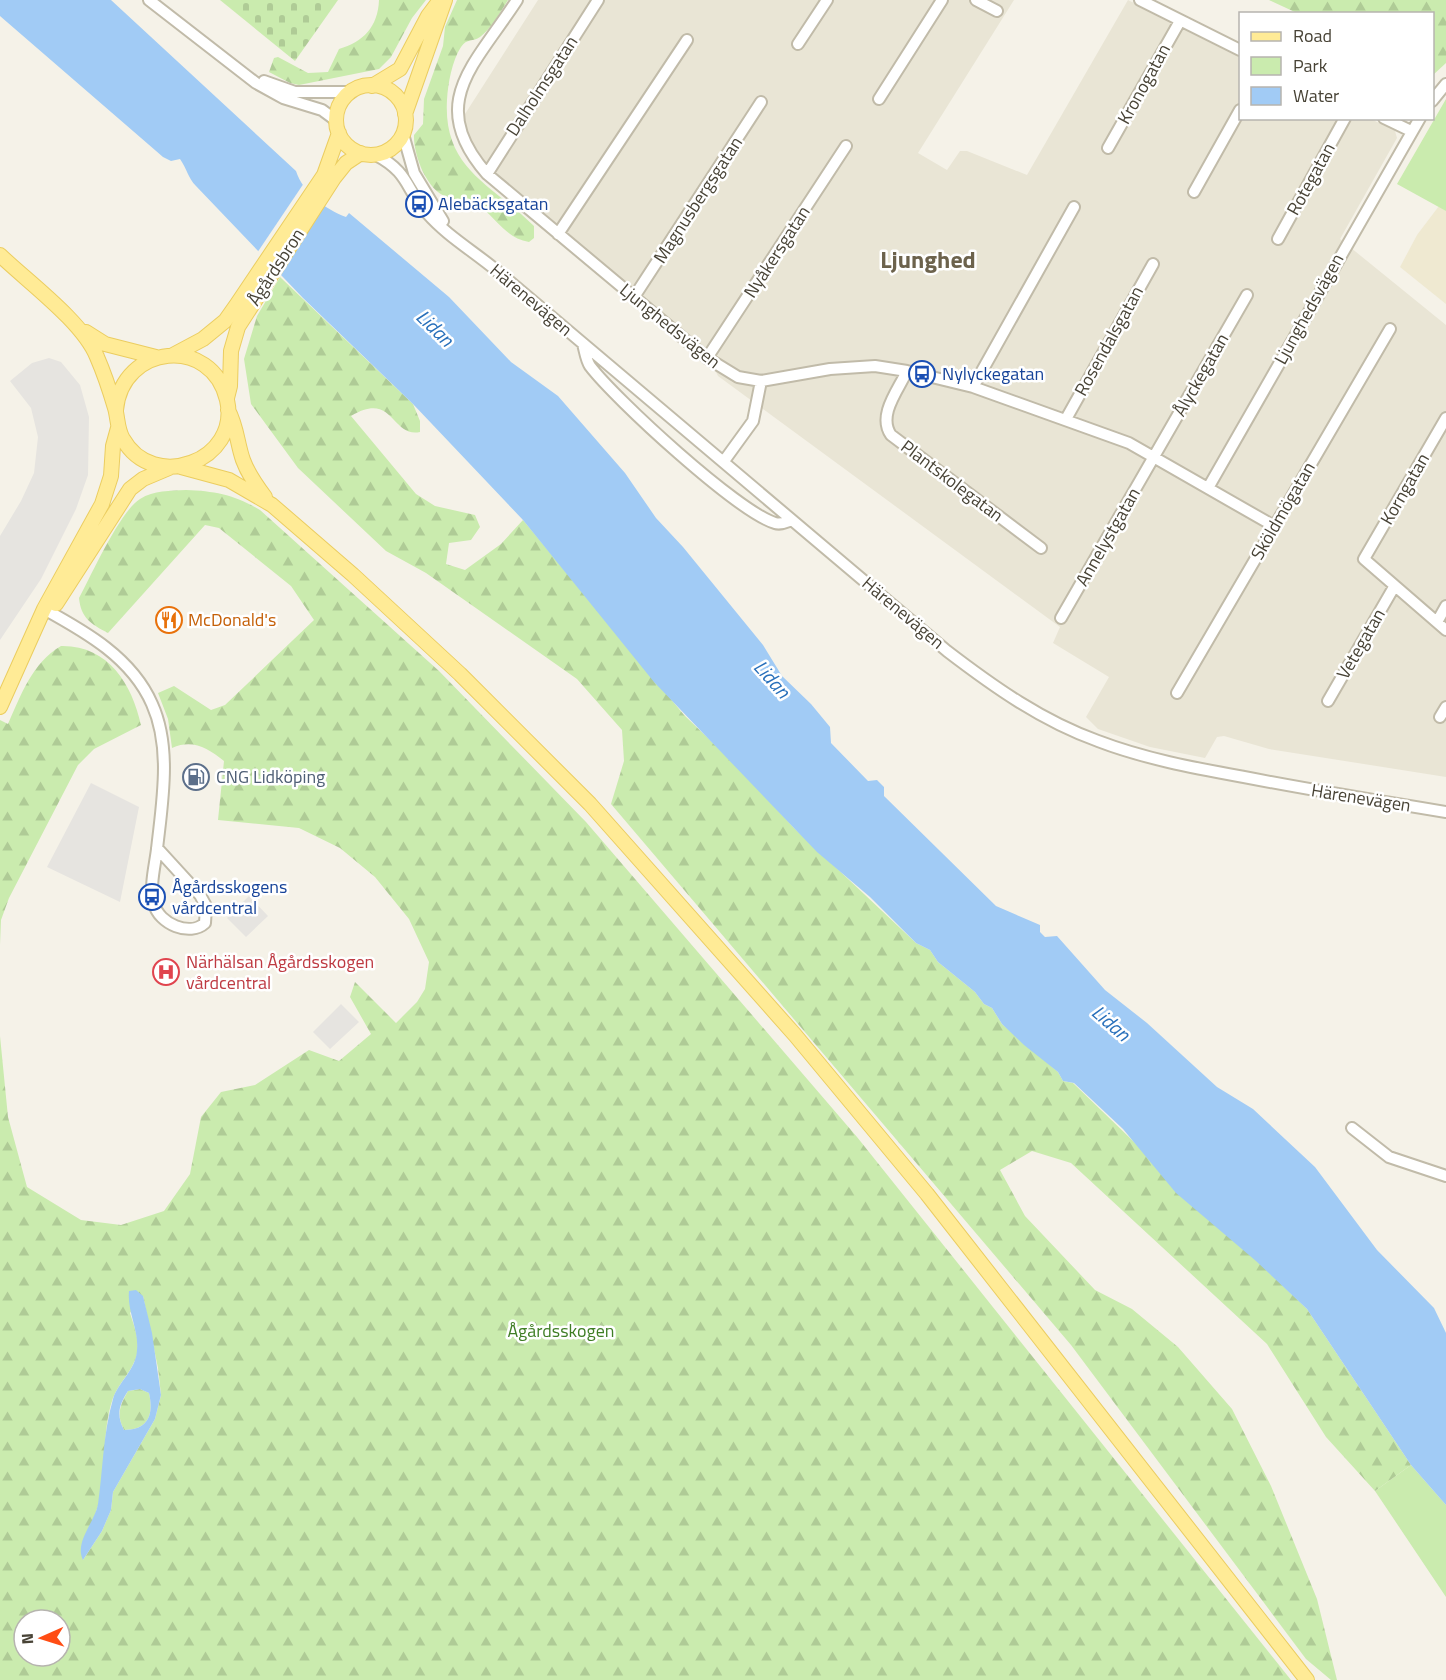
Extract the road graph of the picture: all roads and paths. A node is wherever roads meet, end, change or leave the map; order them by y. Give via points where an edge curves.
1 (150, 0) edge
2 (440, 0) edge
3 (445, 0) edge
4 (517, 0) edge
5 (598, 0) edge
6 (827, 0) edge
7 (942, 0) edge
8 (976, 0) edge
9 (1140, 0) edge
10 (997, 11) dead end
11 (1179, 21) junction
12 (687, 40) dead end
13 (798, 44) dead end
14 (1239, 50) edge
15 (245, 73) junction
16 (1446, 84) edge
17 (372, 86) junction
18 (352, 92) junction
19 (879, 99) dead end
20 (1434, 99) edge
21 (761, 102) dead end
22 (1239, 112) edge
23 (405, 114) junction
24 (1344, 120) edge
25 (1388, 120) edge
26 (1419, 120) edge
27 (338, 127) junction
28 (1411, 131) junction
29 (403, 134) junction
30 (846, 146) dead end
31 (1108, 148) dead end
32 (361, 153) junction
33 (376, 155) junction
34 (487, 174) junction
35 (329, 177) junction
36 (1194, 192) dead end
37 (1074, 207) dead end
38 (452, 233) junction
39 (558, 234) junction
40 (1278, 239) dead end
41 (0, 255) edge
42 (1153, 264) dead end
43 (255, 290) junction
44 (1246, 295) dead end
45 (634, 297) junction
46 (72, 322) junction
47 (1390, 329) dead end
48 (583, 344) junction
49 (173, 355) junction
50 (156, 357) junction
51 (707, 358) junction
52 (907, 370) junction
53 (761, 381) junction
54 (973, 387) junction
55 (227, 405) junction
56 (116, 410) junction
57 (1446, 418) edge
58 (1066, 419) junction
59 (118, 428) junction
60 (1155, 456) junction
61 (724, 461) junction
62 (175, 467) junction
63 (1208, 488) junction
64 (272, 505) junction
65 (792, 520) junction
66 (1275, 526) junction
67 (1041, 548) dead end
68 (1394, 587) junction
69 (1446, 606) edge
70 (47, 611) junction
71 (1061, 618) dead end
72 (1437, 622) junction
73 (1446, 630) edge
74 (1177, 693) dead end
75 (1328, 701) dead end
76 (0, 706) edge
77 (1446, 706) edge
78 (1440, 717) dead end
79 (1446, 812) edge
80 (157, 848) junction
81 (1352, 1128) dead end
82 (1446, 1176) edge
83 (1307, 1680) edge

1 - 15 street
2 - 17 main road via 400,69
3 - 23 main road
4 - 34 street, Ljunghedsvägen via 467,76 458,98 457,124 462,139
5 - 34 street, Dalholmsgatan
6 - 13 street
7 - 19 street
8 - 10 street
9 - 11 street
11 - 14 street
11 - 31 street, Kronogatan
12 - 39 street
15 - 18 street via 295,92
15 - 27 street via 267,90 322,110
16 - 20 street
17 - 18 main road
17 - 23 main road via 393,94
18 - 27 main road via 340,105
21 - 45 street, Magnusbergsgatan
22 - 36 street
23 - 29 main road
24 - 40 street, Rotegatan
25 - 28 street
26 - 28 street, Ljunghedsvägen
27 - 32 main road via 348,146
27 - 35 main road, Ågårdsbron
28 - 63 street, Ljunghedsvägen
29 - 33 main road via 393,148
29 - 38 street, Härenevägen via 414,173
30 - 51 street, Nyåkersgatan
32 - 33 main road
32 - 35 main road, Ågårdsbron
33 - 38 street, Härenevägen via 400,171 419,204 438,225
34 - 39 street, Ljunghedsvägen
35 - 43 main road, Ågårdsbron
37 - 54 street
38 - 48 street, Härenevägen
39 - 45 street, Ljunghedsvägen
41 - 46 main road
42 - 58 street, Rosendalsgatan
43 - 49 main road, Ågårdsbron via 215,329
43 - 55 main road, Ågårdsbron via 231,351
44 - 60 street, Ålyckegatan
45 - 51 street, Ljunghedsvägen
46 - 50 main road via 105,344
46 - 56 main road via 91,343
47 - 66 street, Sköldmögatan
48 - 61 street, Härenevägen
48 - 65 street via 588,364 627,406 702,472 770,521 782,524
49 - 50 main road
49 - 55 main road via 207,368 222,387
50 - 56 main road via 130,373 120,390
51 - 53 street, Ljunghedsvägen via 738,377
52 - 53 street, Ljunghedsvägen via 853,367
52 - 54 street, Ljunghedsvägen
52 - 67 street, Plantskolegatan via 886,415 891,435
53 - 61 street via 753,421
54 - 58 street, Ljunghedsvägen
55 - 62 main road via 225,430 215,447 200,460
55 - 64 main road via 252,480
56 - 59 main road
57 - 68 street, Korngatan via 1364,559
58 - 60 street, Ljunghedsvägen
59 - 62 main road via 137,456
59 - 70 main road via 111,476 102,504
60 - 63 street, Ljunghedsvägen
60 - 71 street, Annelystgatan
61 - 65 street, Härenevägen
62 - 64 main road via 229,480
62 - 70 main road via 143,479 130,489
63 - 66 street, Ljunghedsvägen
64 - 83 main road via 460,675 590,804 795,1035 1029,1322
65 - 79 street, Härenevägen via 986,681 1047,718 1098,741 1150,758 1213,771
66 - 74 street, Sköldmögatan
68 - 72 street
68 - 75 street, Vetegatan
69 - 72 street
70 - 76 main road
70 - 80 street via 114,652 153,706 163,772
72 - 73 street
77 - 78 street
80 - 80 street via 152,897 156,909 172,924 191,930 199,928 205,923 206,906 192,883
81 - 82 street via 1389,1157

